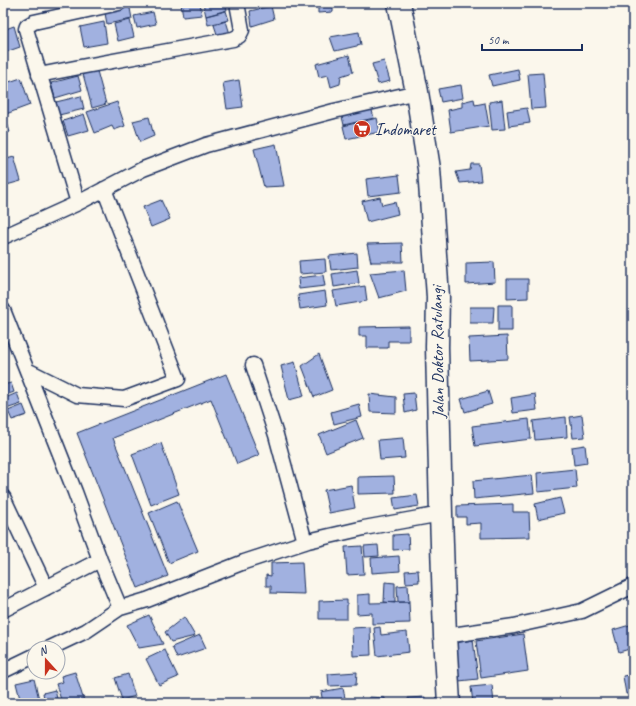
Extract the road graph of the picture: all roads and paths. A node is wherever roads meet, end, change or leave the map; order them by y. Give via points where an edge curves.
1 (119, 3) edge
2 (237, 3) edge
3 (399, 3) edge
4 (39, 75) junction
5 (417, 92) junction
6 (104, 189) junction
7 (78, 202) junction
8 (4, 232) edge
9 (3, 310) edge
10 (253, 365) dead end
11 (27, 370) junction
12 (3, 497) edge
13 (441, 514) junction
14 (305, 542) junction
15 (100, 560) junction
16 (633, 586) edge
17 (46, 588) junction
18 (120, 608) junction
19 (3, 610) edge
20 (445, 636) junction
21 (66, 640) edge
22 (26, 659) edge
23 (4, 669) edge
24 (449, 703) edge

1 - 4 street via 34,22 27,26
2 - 4 street via 242,30 239,36 233,39
3 - 5 highway, Jalan Doktor Ratulangi
4 - 7 street
5 - 6 street via 334,110 206,145 143,169
5 - 13 highway, Jalan Doktor Ratulangi via 429,169 438,297
6 - 7 street
6 - 11 street via 178,379 124,398 77,395
7 - 8 street
9 - 11 street
10 - 14 street via 276,436
11 - 15 street
12 - 17 street
13 - 14 street
13 - 20 highway, Jalan Doktor Ratulangi
14 - 18 street
15 - 17 street
15 - 18 street
16 - 20 street via 582,611 514,626
17 - 19 street
18 - 21 street via 86,631
20 - 24 highway, Jalan Doktor Ratulangi
22 - 23 street

